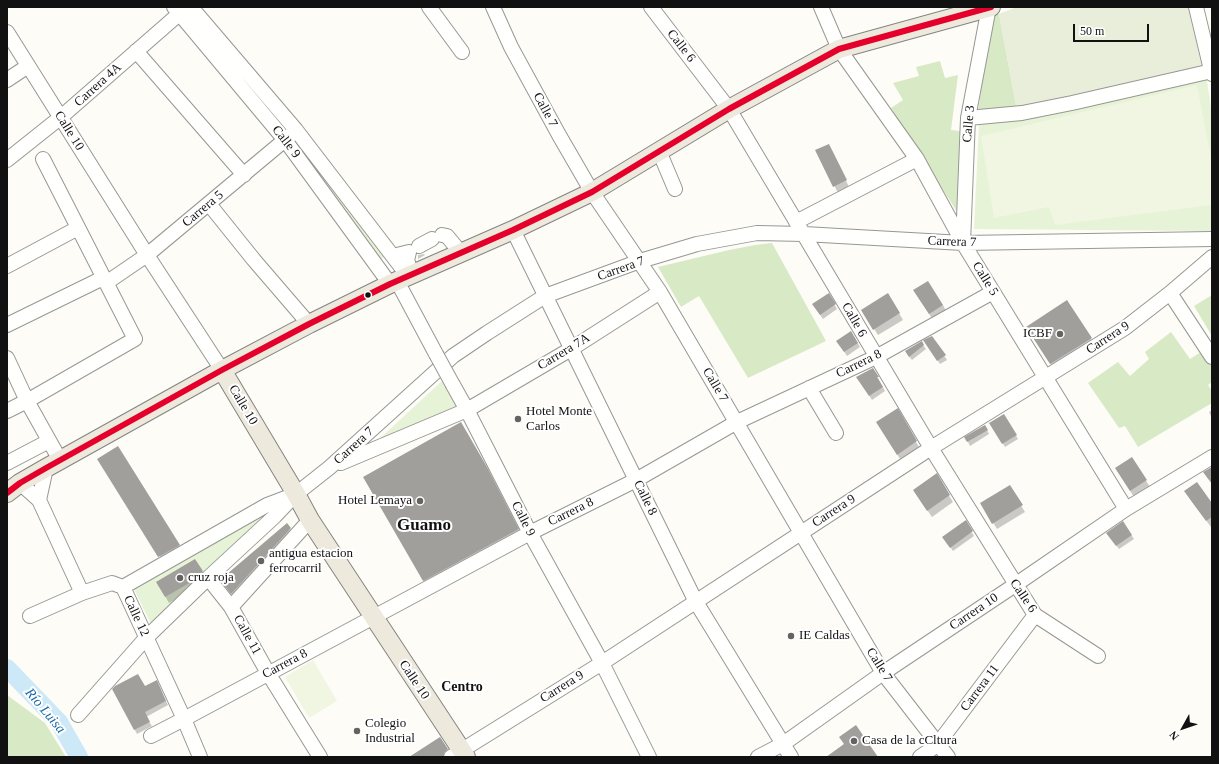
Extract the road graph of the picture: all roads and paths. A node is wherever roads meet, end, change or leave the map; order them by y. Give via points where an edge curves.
1 (429, 7) edge
2 (493, 7) edge
3 (651, 7) edge
4 (821, 7) edge
5 (990, 7) edge
6 (1196, 7) edge
7 (183, 8) edge
8 (7, 32) edge
9 (839, 49) junction
10 (136, 51) junction
11 (462, 52) dead end
12 (28, 66) junction
13 (1212, 72) edge
14 (7, 80) edge
15 (729, 109) junction
16 (61, 118) junction
17 (968, 118) junction
18 (296, 130) junction
19 (285, 140) junction
20 (660, 151) junction
21 (43, 159) dead end
22 (917, 159) junction
23 (7, 160) edge
24 (244, 175) junction
25 (675, 189) dead end
26 (592, 192) junction
27 (209, 204) junction
28 (796, 222) junction
29 (78, 228) junction
30 (513, 230) junction
31 (804, 234) junction
32 (1212, 238) edge
33 (963, 244) junction
34 (419, 246) dead end
35 (461, 253) junction
36 (147, 256) junction
37 (1212, 257) edge
38 (640, 262) junction
39 (7, 266) edge
40 (402, 279) junction
41 (105, 281) junction
42 (660, 292) junction
43 (993, 292) junction
44 (1170, 293) junction
45 (545, 296) junction
46 (309, 324) junction
47 (7, 325) edge
48 (571, 349) junction
49 (876, 357) junction
50 (1212, 357) edge
51 (7, 358) edge
52 (222, 370) junction
53 (1046, 378) junction
54 (809, 388) junction
55 (27, 401) junction
56 (467, 410) junction
57 (7, 411) edge
58 (737, 422) junction
59 (836, 433) dead end
60 (49, 441) junction
61 (931, 448) junction
62 (1212, 457) edge
63 (7, 463) edge
64 (53, 464) junction
65 (329, 468) junction
66 (636, 480) junction
67 (14, 488) edge
68 (296, 494) junction
69 (39, 500) junction
70 (1126, 509) junction
71 (310, 520) junction
72 (801, 532) junction
73 (530, 533) junction
74 (208, 578) junction
75 (1015, 585) junction
76 (123, 587) junction
77 (82, 593) junction
78 (696, 602) junction
79 (231, 607) junction
80 (1035, 615) junction
81 (30, 616) dead end
82 (373, 618) junction
83 (146, 638) junction
84 (1098, 656) dead end
85 (602, 663) junction
86 (268, 673) junction
87 (882, 673) junction
88 (78, 715) dead end
89 (184, 719) junction
90 (151, 736) dead end
91 (783, 744) junction
92 (937, 745) junction
93 (459, 755) edge
94 (200, 757) edge
95 (320, 757) edge
96 (649, 757) edge
97 (758, 757) edge
98 (791, 757) edge
99 (920, 757) edge
100 (948, 757) edge

1 - 11 street
2 - 26 street, Calle 7 via 558,135
3 - 15 street, Calle 6
4 - 9 street, Calle 5
5 - 9 main road
5 - 17 street, Calle 3
6 - 13 street
7 - 10 street, Carrera 4A
7 - 18 street, Calle 9
7 - 19 street, Calle 9
8 - 12 street, Calle 10
9 - 15 main road
9 - 22 street, Calle 5
10 - 16 street, Carrera 4A
10 - 24 street
12 - 14 street
12 - 16 street, Calle 10
13 - 17 street via 1022,113
15 - 20 main road
15 - 28 street, Calle 6
16 - 23 street, Carrera 4A
16 - 36 street, Calle 10
17 - 33 street, Calle 3
18 - 19 street, Carrera 5
18 - 40 street, Calle 9 via 393,256
19 - 24 street, Carrera 5
19 - 40 street, Calle 9
20 - 25 street
20 - 26 main road
21 - 29 street
22 - 28 street
22 - 33 street, Calle 5
24 - 27 street, Carrera 5
26 - 30 main road
26 - 38 street, Calle 7
27 - 36 street, Carrera 5
27 - 46 street
28 - 31 street, Calle 6
29 - 39 street
29 - 41 street
30 - 35 main road
30 - 45 street, Calle 8
31 - 33 street, Carrera 7
31 - 38 street, Carrera 7 via 757,233 696,244
31 - 49 street, Calle 6
32 - 33 street, Carrera 7
33 - 43 street, Calle 5
34 - 35 street via 437,237 447,236
35 - 40 main road
36 - 41 street, Carrera 5
36 - 52 street, Calle 10
37 - 44 street, Carrera 9
38 - 42 street, Calle 7
38 - 45 street, Carrera 7
40 - 46 main road
40 - 56 street, Calle 9, bridge via 436,354
41 - 47 street, Carrera 5
41 - 55 street via 135,339
42 - 48 street, Carrera 7A
42 - 58 street, Calle 7
43 - 49 street, Carrera 8
43 - 53 street, Calle 5
44 - 50 street
44 - 53 street, Carrera 9 via 1125,328
45 - 48 street, Calle 8
45 - 65 street, Carrera 7 via 453,356
46 - 52 main road
48 - 56 street, Carrera 7A
48 - 66 street, Calle 8
49 - 54 street, Carrera 8
49 - 61 street, Calle 6
51 - 55 street
52 - 64 main road
52 - 68 main road, Calle 10
53 - 61 street, Carrera 9
53 - 70 street, Calle 5
54 - 58 street, Carrera 8
54 - 59 street
55 - 57 street
55 - 60 street
56 - 65 street, Carrera 7A
56 - 73 street, Calle 9
58 - 66 street, Carrera 8
58 - 72 street, Calle 7
60 - 63 street
60 - 64 street
61 - 72 street, Carrera 9
61 - 75 street, Calle 6
62 - 70 street, Carrera 10
64 - 67 main road
64 - 69 street
65 - 68 street, Carrera 7
66 - 73 street, Carrera 8
66 - 78 street, Calle 8
67 - 69 street
68 - 71 main road, Calle 10
68 - 74 street
68 - 76 street, Carrera 7 via 268,504
69 - 77 street
70 - 75 street, Carrera 10
71 - 79 street
71 - 82 main road, Calle 10
72 - 78 street, Carrera 9
72 - 87 street, Calle 7
73 - 82 street, Carrera 8
73 - 85 street, Calle 9
74 - 79 street, Calle 11
74 - 83 street
75 - 80 street, Calle 6
75 - 87 street, Carrera 10
76 - 77 street, Calle 12 via 112,583
76 - 83 street, Calle 12
77 - 81 street, Calle 12
78 - 85 street, Carrera 9
78 - 91 street, Calle 8
79 - 86 street, Calle 11
80 - 84 street, Calle 6
80 - 92 street, Carrera 11
82 - 86 street, Carrera 8
82 - 93 main road, Calle 10
83 - 88 street
83 - 89 street, Calle 12
85 - 93 street, Carrera 9
85 - 96 street, Calle 9
86 - 89 street, Carrera 8
86 - 95 street, Calle 11
87 - 91 street, Carrera 10
87 - 92 street, Calle 7
89 - 90 street, Carrera 8
89 - 94 street, Calle 12
91 - 97 street, Carrera 10
91 - 98 street, Calle 8
92 - 99 street, Carrera 11
92 - 100 street, Calle 7

